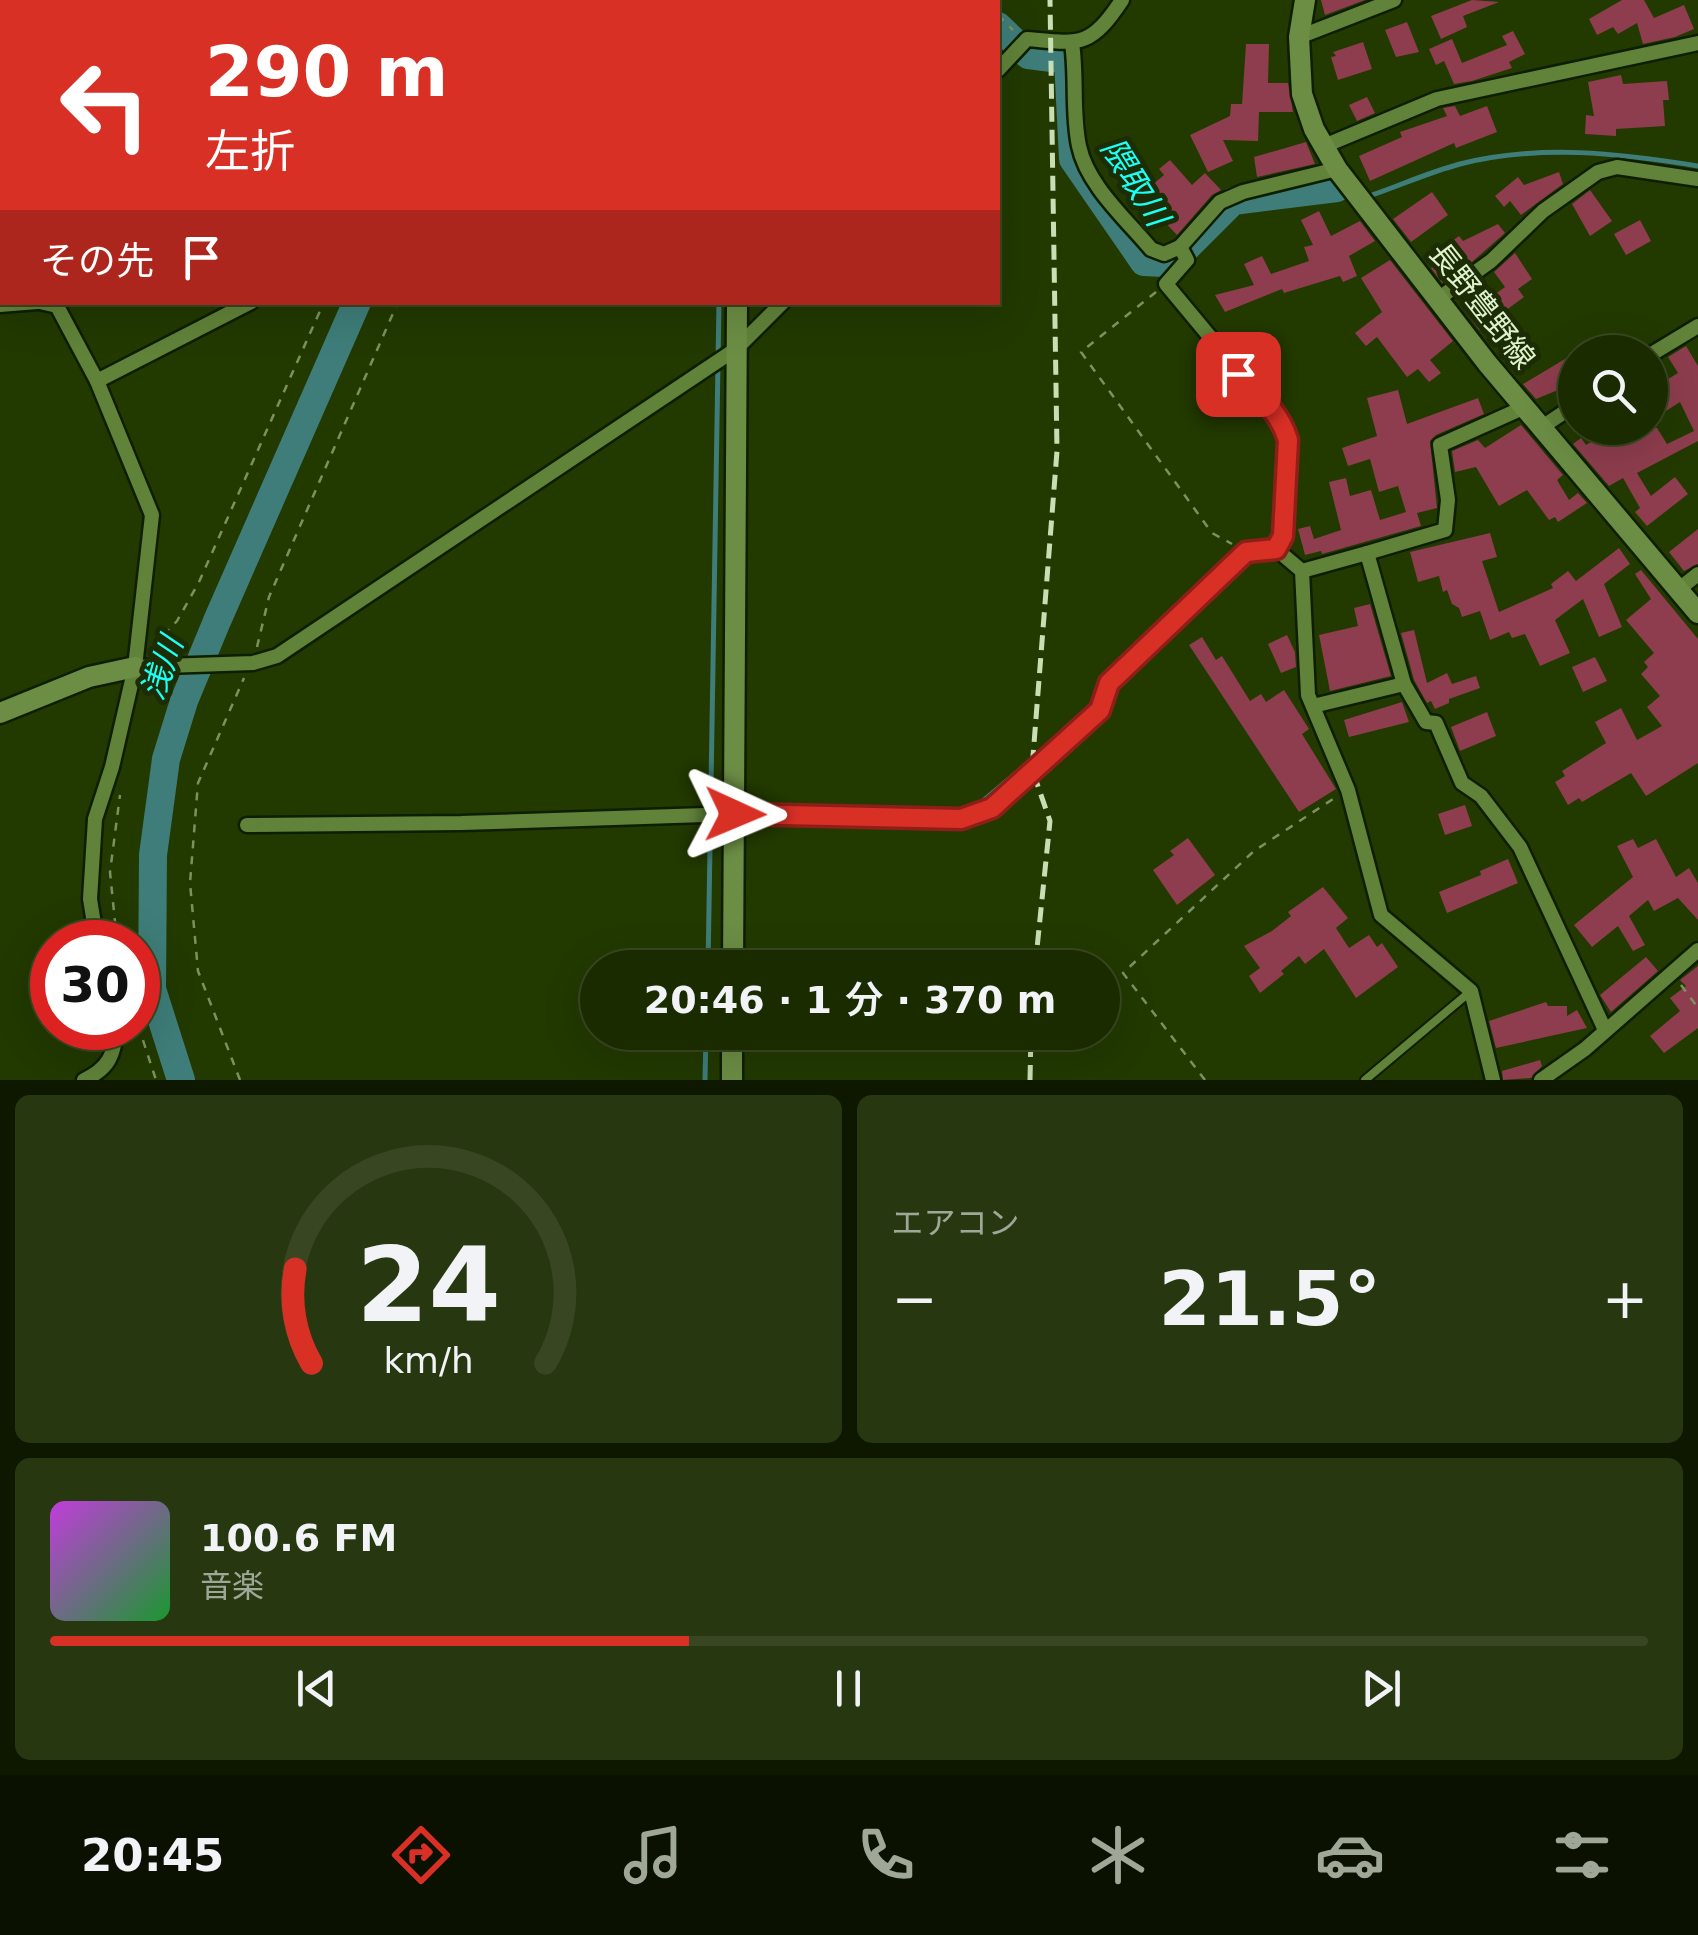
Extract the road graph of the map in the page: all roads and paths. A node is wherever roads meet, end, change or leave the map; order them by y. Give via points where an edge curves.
1 (1122, 0) edge
2 (1305, 0) edge
3 (1394, 0) edge
4 (1000, 18) edge
5 (1299, 37) junction
6 (1698, 42) edge
7 (1072, 43) junction
8 (1022, 45) junction
9 (1000, 68) edge
10 (1324, 146) junction
11 (1337, 169) junction
12 (1698, 179) edge
13 (1182, 251) junction
14 (1166, 284) junction
15 (1438, 299) junction
16 (52, 305) edge
17 (245, 305) edge
18 (323, 305) edge
19 (397, 305) edge
20 (737, 305) edge
21 (780, 305) edge
22 (1698, 327) edge
23 (1668, 344) edge
24 (736, 350) junction
25 (96, 381) junction
26 (1525, 407) junction
27 (1558, 416) edge
28 (1542, 427) junction
29 (1276, 549) junction
30 (1246, 552) junction
31 (1367, 554) junction
32 (1302, 570) junction
33 (1698, 574) edge
34 (1678, 590) junction
35 (1698, 612) edge
36 (249, 663) junction
37 (135, 667) junction
38 (1404, 684) junction
39 (1312, 706) junction
40 (0, 713) edge
41 (1348, 790) junction
42 (120, 794) dead end
43 (735, 814) junction
44 (247, 825) dead end
45 (93, 920) edge
46 (115, 920) edge
47 (733, 950) edge
48 (1698, 950) edge
49 (1672, 972) junction
50 (1471, 991) junction
51 (1698, 1008) edge
52 (1606, 1030) junction
53 (113, 1050) edge
54 (146, 1050) edge
55 (732, 1050) edge
56 (84, 1080) edge
57 (156, 1080) edge
58 (240, 1080) edge
59 (732, 1080) edge
60 (1205, 1080) edge
61 (1366, 1080) edge
62 (1492, 1080) edge
63 (1541, 1080) edge

1 - 7 street via 1089,40
2 - 5 street, 長野豊野線
3 - 5 street
4 - 8 path
5 - 10 street, 長野豊野線 via 1302,94
6 - 10 street via 1437,98
7 - 8 street
7 - 13 street via 1076,125 1091,176 1150,249
8 - 9 street
10 - 11 street, 長野豊野線
11 - 13 street via 1220,202
11 - 15 street, 長野豊野線
12 - 15 street via 1617,167 1598,172
13 - 14 street via 1187,260
14 - 29 street via 1284,426 1283,536
14 - 30 path via 1081,352 1212,533
15 - 26 street, 長野豊野線
16 - 25 street
17 - 25 street
18 - 37 path via 199,582 177,621
19 - 36 path via 269,597
20 - 24 street
21 - 24 street
22 - 23 street
24 - 36 street via 278,656
24 - 43 street
25 - 37 street via 152,515
26 - 28 street, 長野豊野線
26 - 31 street via 1440,445 1445,530
27 - 28 street
28 - 34 street, 長野豊野線
29 - 30 street
29 - 32 street
30 - 43 street via 1109,683 1100,710 992,808 961,819
31 - 32 street
31 - 38 street
32 - 39 street
33 - 34 street
34 - 35 street, 長野豊野線
36 - 37 street
36 - 58 path via 198,783 190,883 198,971
37 - 40 street via 88,677
37 - 45 street via 95,820
38 - 39 street
38 - 52 street via 1426,722 1436,723 1462,783 1481,796 1520,847
39 - 41 street
41 - 50 street via 1381,915
41 - 60 path via 1254,850 1123,973
42 - 46 path via 110,872
43 - 44 street
43 - 47 street
48 - 49 street
49 - 51 path
49 - 52 street
50 - 61 lane
50 - 62 street
52 - 63 street
53 - 56 street via 100,1073
54 - 57 path
55 - 59 street

